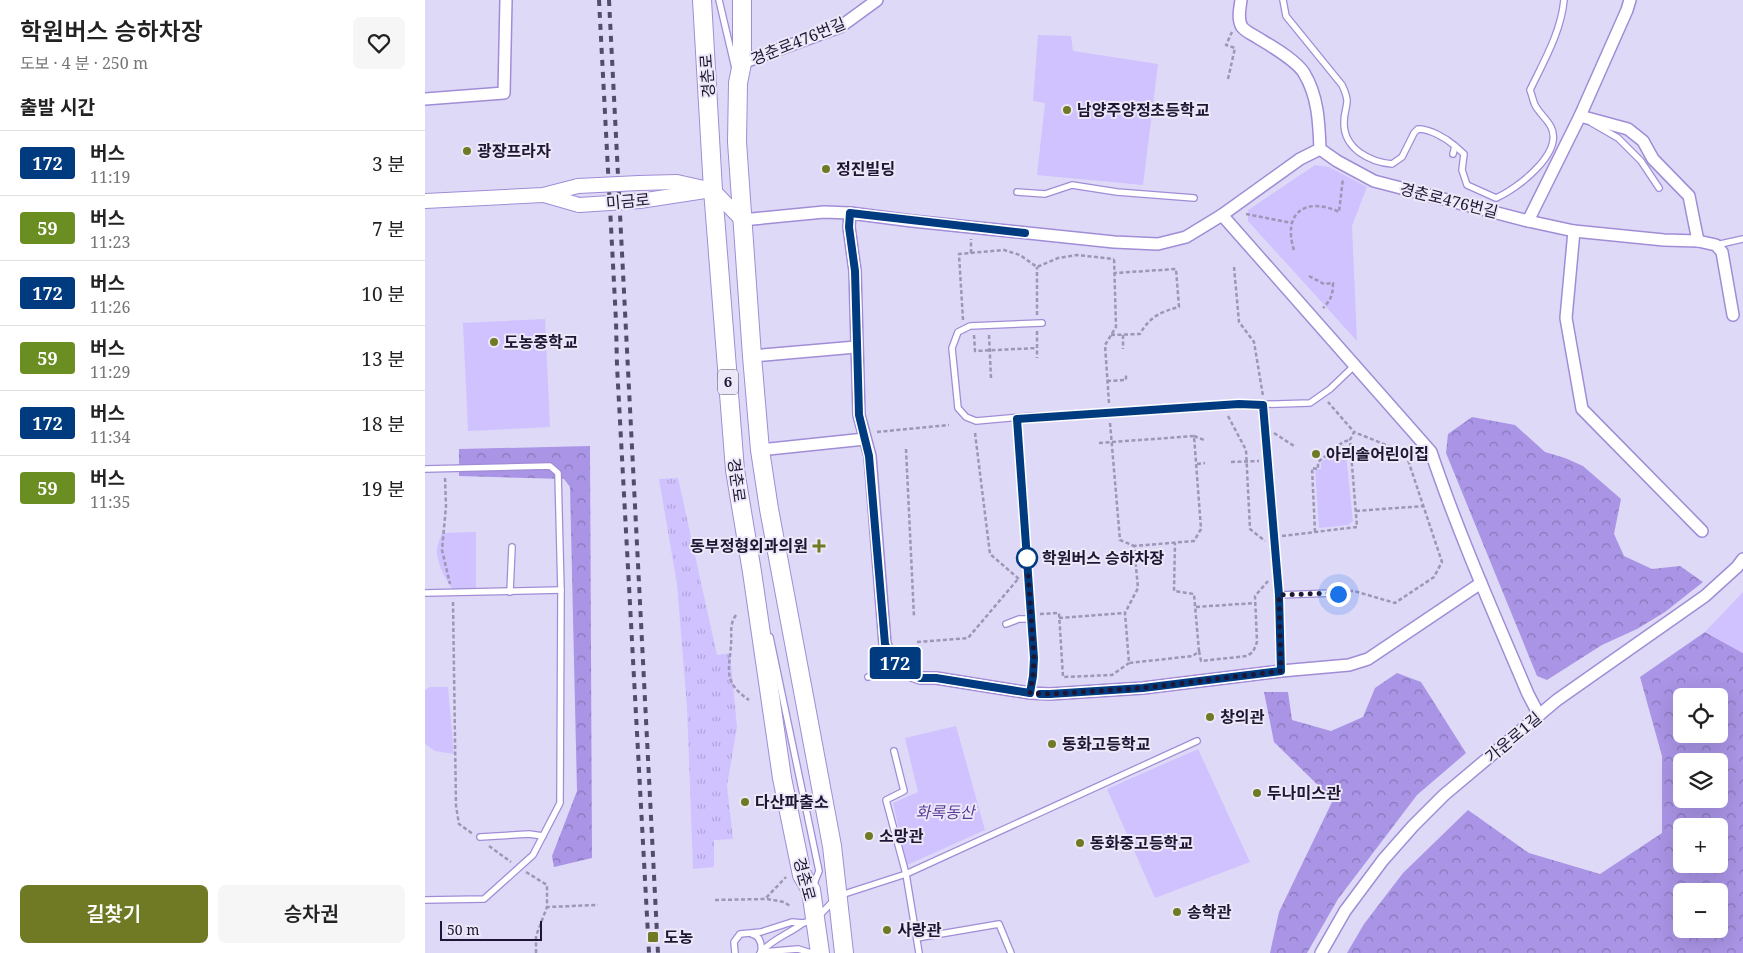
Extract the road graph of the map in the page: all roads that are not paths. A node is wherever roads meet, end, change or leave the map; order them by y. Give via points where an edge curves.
1 (505, 0) edge
2 (703, 0) edge
3 (719, 0) edge
4 (742, 0) edge
5 (877, 0) edge
6 (1238, 0) edge
7 (1283, 0) edge
8 (1564, 0) edge
9 (1630, 0) edge
10 (742, 63) junction
11 (738, 83) junction
12 (425, 99) edge
13 (1580, 116) junction
14 (1455, 146) junction
15 (1320, 149) junction
16 (1453, 154) dead end
17 (1659, 188) dead end
18 (713, 190) junction
19 (1017, 192) dead end
20 (543, 195) junction
21 (1194, 198) dead end
22 (425, 201) edge
23 (850, 213) junction
24 (1222, 215) junction
25 (742, 220) junction
26 (1528, 221) junction
27 (1574, 231) junction
28 (1743, 239) edge
29 (1698, 241) junction
30 (1716, 245) junction
31 (1733, 315) dead end
32 (1042, 323) dead end
33 (856, 347) junction
34 (752, 356) junction
35 (1354, 366) junction
36 (1263, 405) junction
37 (1017, 419) junction
38 (865, 439) junction
39 (760, 450) junction
40 (425, 469) edge
41 (1702, 531) dead end
42 (512, 548) dead end
43 (1743, 559) edge
44 (1481, 583) junction
45 (561, 590) junction
46 (510, 592) junction
47 (425, 593) edge
48 (1279, 595) junction
49 (1344, 600) dead end
50 (1031, 619) junction
51 (1006, 624) dead end
52 (893, 661) junction
53 (1281, 671) junction
54 (868, 677) dead end
55 (1030, 693) junction
56 (1539, 715) junction
57 (1197, 741) dead end
58 (894, 751) dead end
59 (477, 836) road end
60 (543, 836) junction
61 (906, 874) junction
62 (838, 896) junction
63 (425, 900) edge
64 (809, 922) junction
65 (751, 933) junction
66 (917, 938) junction
67 (760, 952) edge
68 (735, 953) edge
69 (811, 953) edge
70 (820, 953) edge
71 (844, 953) edge
72 (919, 953) edge
73 (1011, 953) edge
74 (1321, 953) edge

1 - 12 street via 504,94
2 - 18 main road, 경춘로 / 6
3 - 11 lane
4 - 10 main road, 경춘로
5 - 10 street, 경춘로476번길 via 840,26
6 - 15 street via 1241,25 1247,32 1303,72 1313,91 1319,114
7 - 14 lane via 1286,16 1345,90 1348,105 1344,123 1347,137 1356,151 1378,163 1392,164 1402,157 1417,128
8 - 14 lane via 1559,27 1530,90 1534,104 1551,127 1554,140 1541,164 1527,178 1496,198 1467,185 1462,170 1464,154
9 - 13 street
10 - 11 main road, 경춘로
11 - 25 main road, 경춘로 via 737,142
13 - 17 lane via 1618,138 1641,160
13 - 26 street
13 - 29 street via 1628,129 1643,142 1653,158 1689,196
14 - 16 lane
15 - 24 street via 1300,159
15 - 26 street, 경춘로476번길 via 1374,181
18 - 20 street, 미금로, bridge via 640,201 579,204
18 - 20 street, 미금로, bridge via 677,182 639,183 578,186
18 - 25 street
18 - 64 main road, 경춘로 / 6 via 735,470 782,778 802,875 811,890
19 - 21 lane via 1045,194 1072,186
20 - 22 street, 미금로
23 - 24 street via 1158,244 1186,237
23 - 25 street via 825,212
23 - 33 street
24 - 35 street
25 - 34 main road, 경춘로
26 - 27 street, 경춘로476번길
27 - 29 street, 경춘로476번길
27 - 41 street via 1566,318 1583,409
28 - 30 lane
29 - 30 street, 경춘로476번길
30 - 31 street via 1722,252
32 - 37 lane via 970,326 958,332 953,348 958,408 966,417 976,421
33 - 34 street
33 - 38 street via 859,415
34 - 39 main road, 경춘로
35 - 36 lane via 1310,403
35 - 44 street via 1431,452
36 - 37 lane
36 - 48 lane
37 - 50 lane
38 - 39 street
38 - 52 street via 885,644
39 - 62 main road, 경춘로 via 832,846
40 - 45 lane via 550,466 558,473
42 - 46 lane
43 - 56 street, 가운로1길 via 1705,596
44 - 53 street via 1368,659 1349,665
44 - 56 street via 1527,694
45 - 46 lane
45 - 60 lane via 559,803
46 - 47 lane
48 - 49 lane via 1333,593
48 - 53 lane
50 - 51 lane
50 - 55 lane via 1034,658
52 - 54 lane via 885,670
52 - 55 street via 903,672 920,678
53 - 55 street via 1143,688
56 - 74 street, 가운로1길 via 1443,795 1413,826 1345,911
57 - 61 lane
58 - 61 lane via 904,791 887,800
59 - 60 lane
60 - 63 lane via 533,855 484,900
61 - 62 lane
61 - 66 lane
62 - 64 lane
62 - 71 main road, 경춘로
64 - 65 lane via 792,922
64 - 67 lane via 772,941
64 - 70 main road, 경춘로 / 6
65 - 67 lane via 761,941
65 - 68 lane via 736,938
66 - 72 lane
66 - 73 lane via 999,924
67 - 69 lane via 798,949

